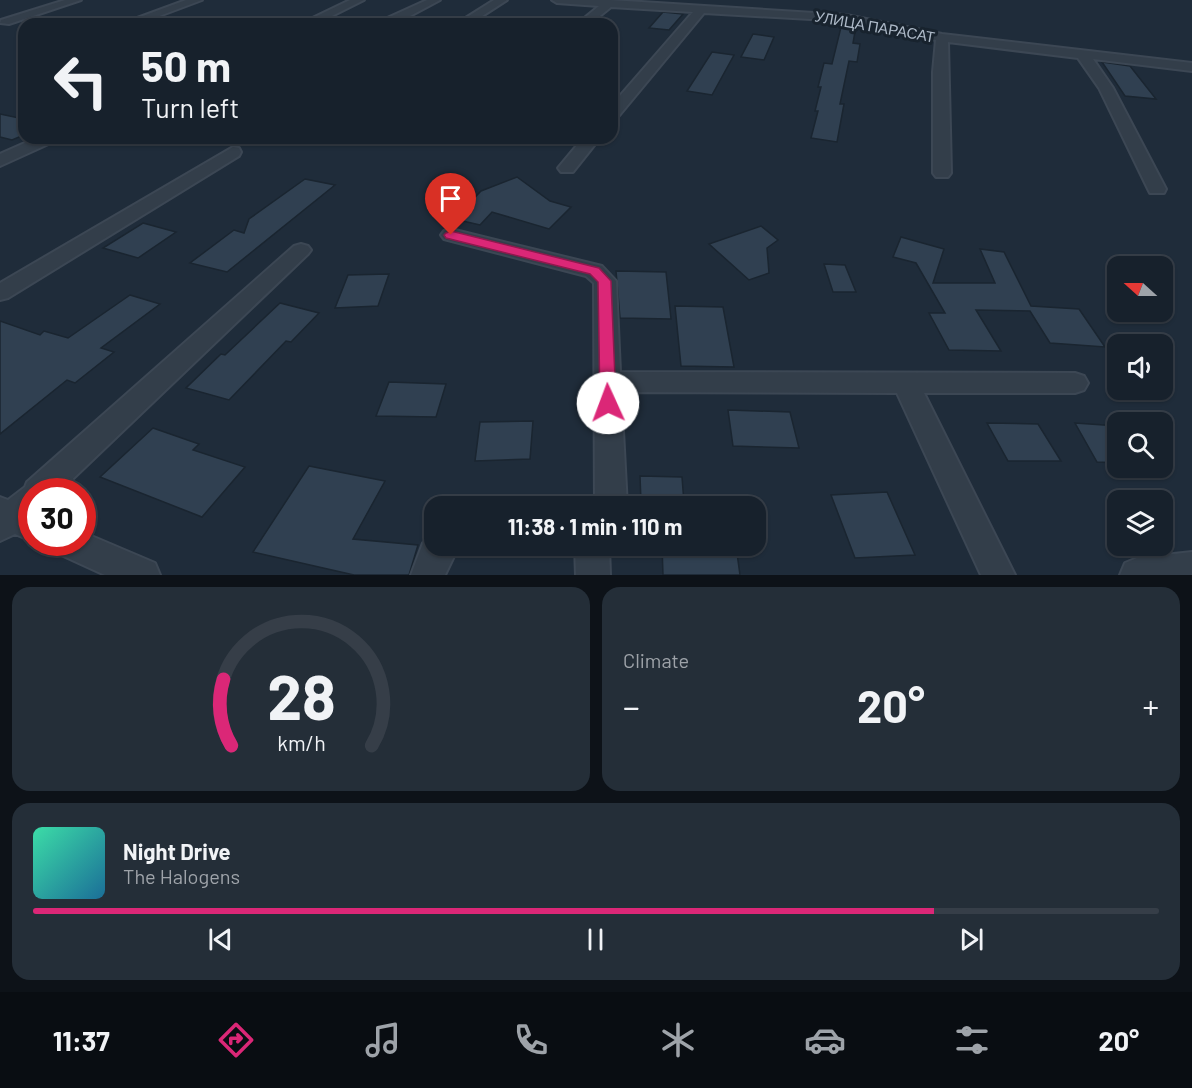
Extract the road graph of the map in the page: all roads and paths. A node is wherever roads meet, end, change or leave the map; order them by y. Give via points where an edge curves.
1 (76, 0) edge
2 (197, 0) edge
3 (359, 0) edge
4 (435, 0) edge
5 (502, 0) edge
6 (557, 0) edge
7 (609, 3) junction
8 (702, 8) junction
9 (144, 18) edge
10 (319, 18) edge
11 (399, 18) edge
12 (472, 18) edge
13 (590, 18) edge
14 (5, 22) dead end
15 (942, 38) junction
16 (1082, 54) junction
17 (1192, 66) edge
18 (618, 108) edge
19 (36, 144) edge
20 (587, 144) edge
21 (233, 152) dead end
22 (0, 161) edge
23 (567, 168) dead end
24 (942, 173) dead end
25 (1158, 189) dead end
26 (451, 235) dead end
27 (301, 250) dead end
28 (0, 293) edge
29 (607, 382) junction
30 (906, 383) junction
31 (1075, 383) dead end
32 (53, 478) edge
33 (611, 496) edge
34 (96, 554) edge
35 (434, 556) edge
36 (592, 556) edge
37 (1192, 568) edge
38 (143, 575) edge
39 (428, 575) edge
40 (593, 575) edge
41 (998, 575) edge
42 (1137, 575) edge

1 - 14 street
2 - 9 street
3 - 10 street
4 - 11 street
5 - 12 street
6 - 7 street, УЛИЦА ПАРАСАТ
7 - 8 street, УЛИЦА ПАРАСАТ
7 - 13 street
8 - 15 street, УЛИЦА ПАРАСАТ via 846,18
8 - 18 street
15 - 16 street, УЛИЦА ПАРАСАТ
15 - 24 street
16 - 17 street, УЛИЦА ПАРАСАТ
16 - 25 street via 1106,88
19 - 22 street
20 - 23 street
21 - 28 street
26 - 29 street via 594,271 604,281
27 - 32 street
29 - 30 street
29 - 33 street
30 - 31 street
30 - 41 street
34 - 38 street
35 - 39 street
36 - 40 street
37 - 42 street

